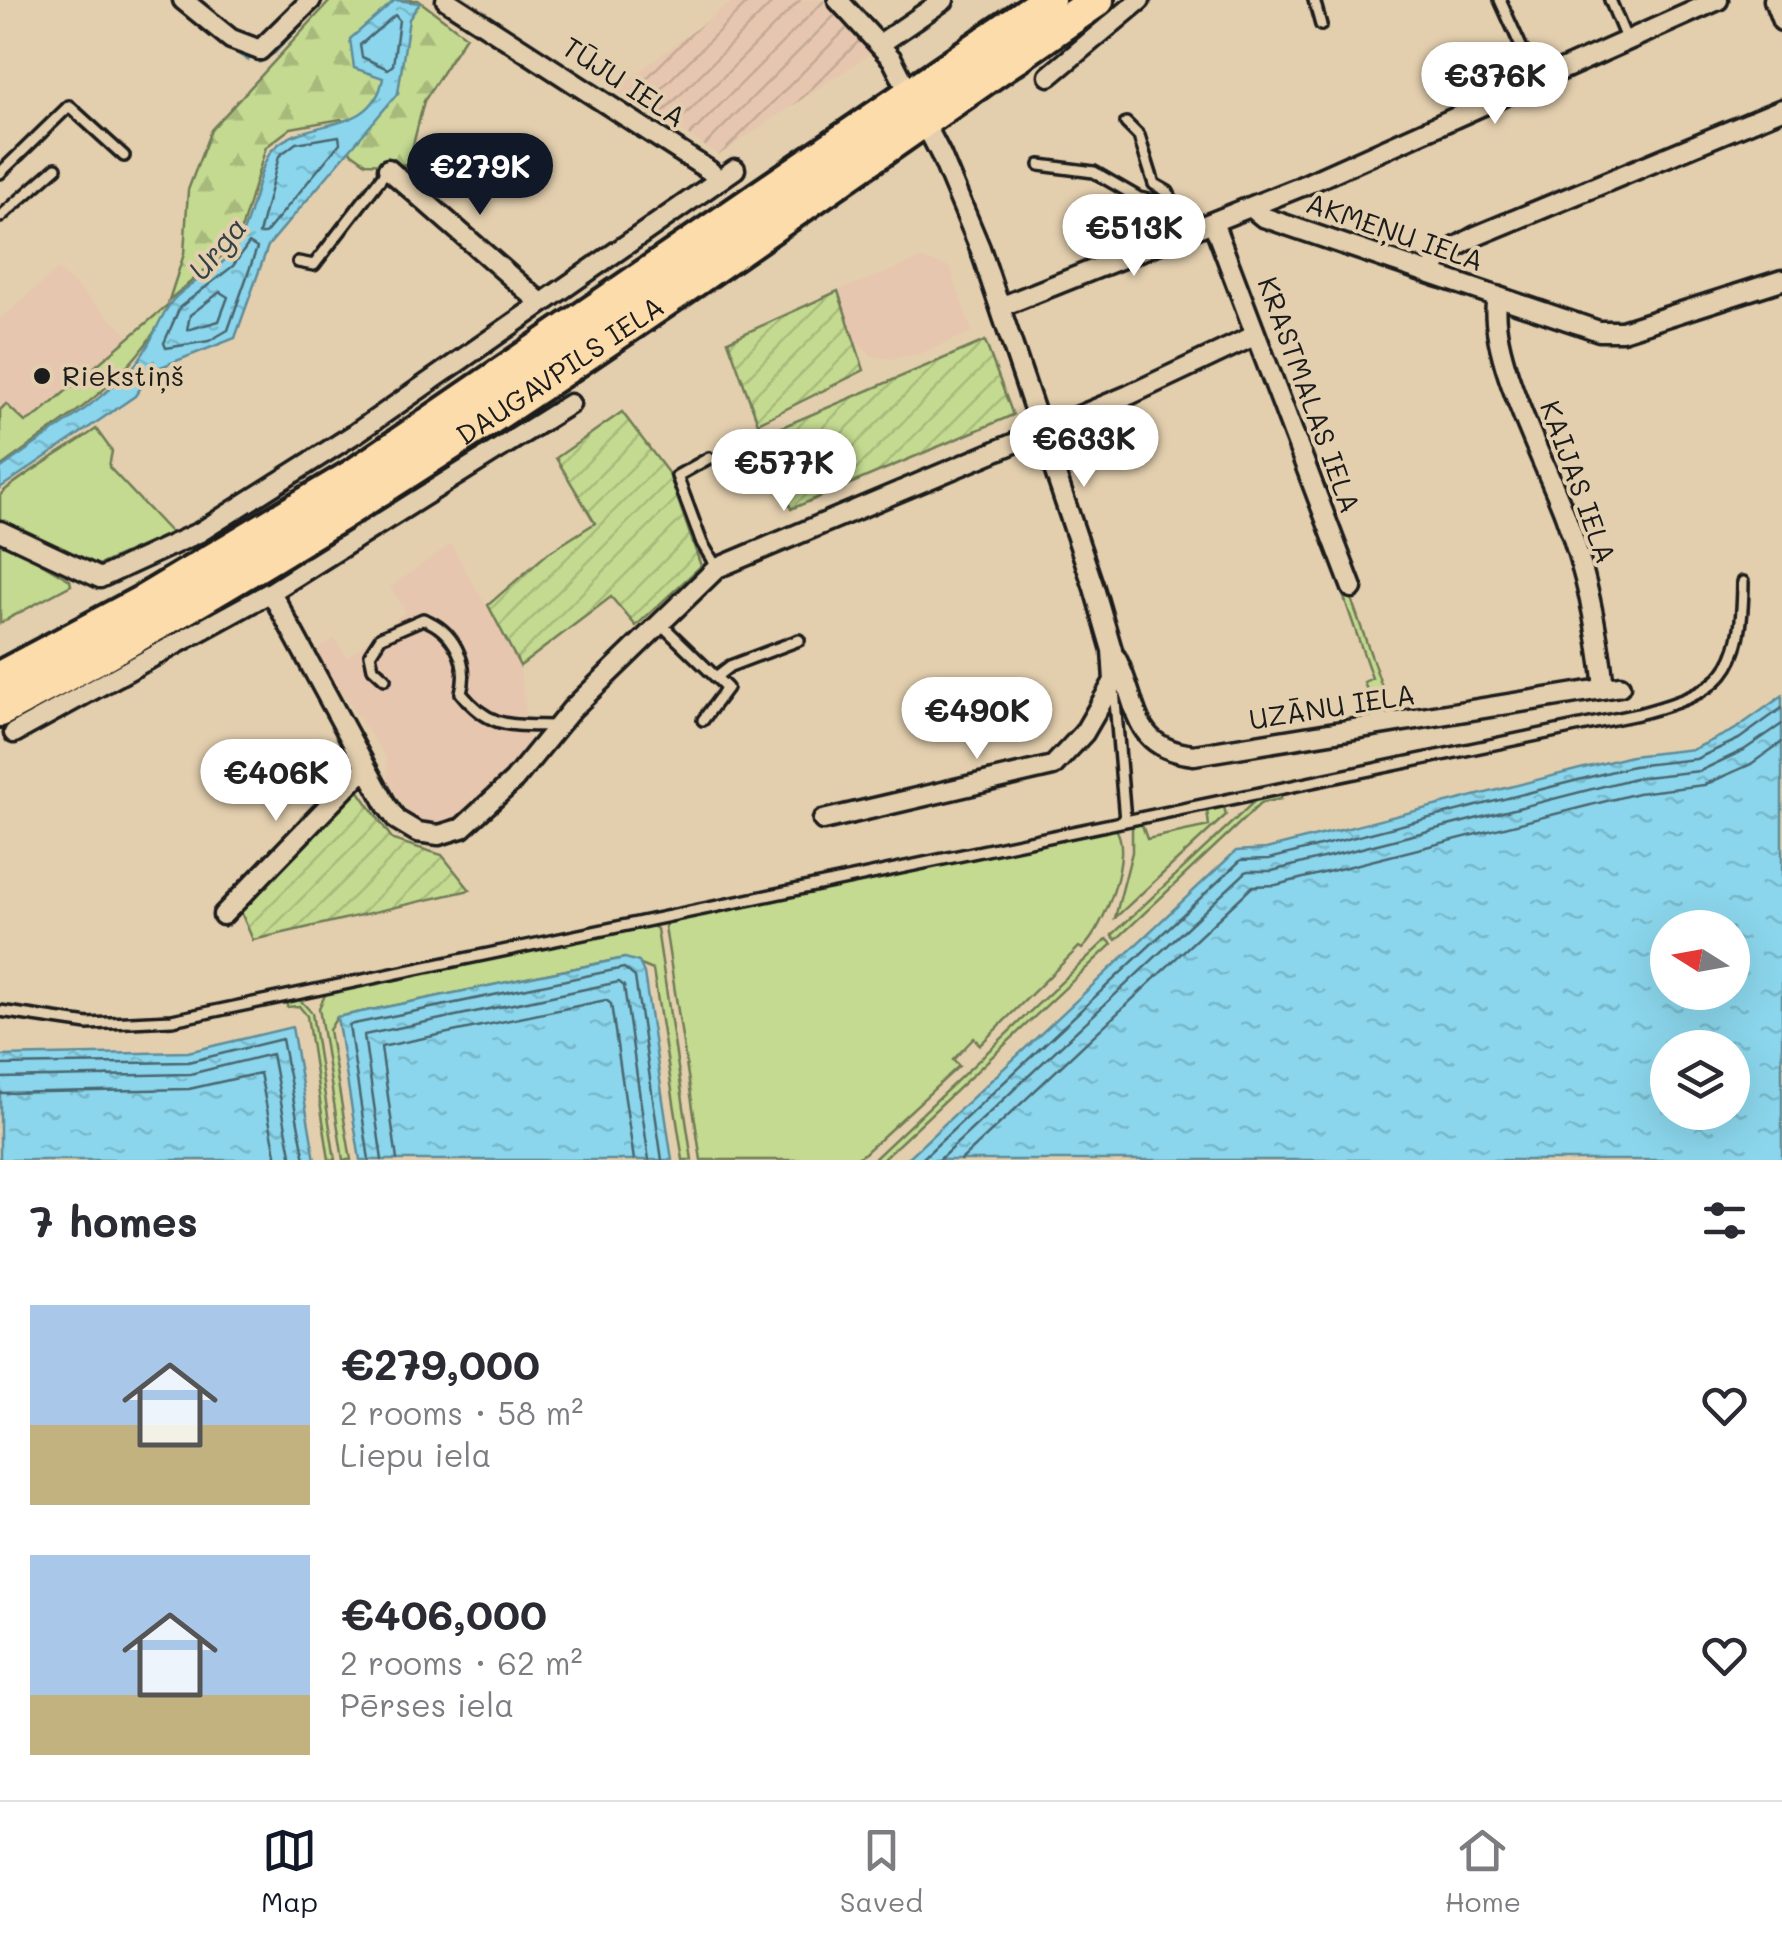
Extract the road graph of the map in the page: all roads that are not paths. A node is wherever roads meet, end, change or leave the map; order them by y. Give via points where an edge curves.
1 (183, 0) edge
2 (311, 0) edge
3 (446, 0) edge
4 (838, 0) edge
5 (944, 0) edge
6 (1048, 0) edge
7 (1097, 0) edge
8 (1140, 0) edge
9 (1314, 0) edge
10 (1500, 0) edge
11 (1610, 0) edge
12 (1718, 0) edge
13 (1774, 0) edge
14 (1782, 22) edge
15 (1321, 25) dead end
16 (1627, 41) junction
17 (880, 44) junction
18 (1049, 76) dead end
19 (1537, 82) junction
20 (916, 108) junction
21 (1782, 109) edge
22 (1126, 124) dead end
23 (124, 156) dead end
24 (1040, 165) dead end
25 (56, 168) dead end
26 (388, 169) joint
27 (735, 169) dead end
28 (0, 173) edge
29 (718, 181) junction
30 (1174, 205) junction
31 (1252, 208) junction
32 (0, 216) edge
33 (1213, 222) junction
34 (1188, 232) junction
35 (298, 262) dead end
36 (1430, 272) junction
37 (1782, 280) edge
38 (1497, 296) junction
39 (542, 303) junction
40 (1000, 308) junction
41 (1256, 335) junction
42 (570, 404) dead end
43 (1039, 433) junction
44 (710, 458) dead end
45 (0, 531) edge
46 (717, 568) junction
47 (1743, 582) dead end
48 (1352, 588) dead end
49 (271, 592) junction
50 (660, 623) junction
51 (798, 640) dead end
52 (1112, 650) junction
53 (717, 676) junction
54 (0, 678) edge
55 (385, 678) dead end
56 (1114, 681) junction
57 (1612, 687) joint
58 (703, 720) dead end
59 (7, 721) edge
60 (557, 726) junction
61 (364, 769) junction
62 (823, 820) dead end
63 (1124, 820) junction
64 (223, 914) dead end
65 (0, 1010) edge

1 - 2 street via 230,39 260,50
3 - 29 street, TŪJU IELA
4 - 17 street
5 - 17 street
6 - 20 highway, DAUGAVPILS IELA
7 - 20 highway, DAUGAVPILS IELA
8 - 18 street
9 - 15 lane
10 - 19 lane
11 - 16 lane
12 - 16 street
13 - 14 street
16 - 19 street
17 - 20 street
19 - 31 street
20 - 40 street
20 - 54 highway, DAUGAVPILS IELA via 355,474
20 - 59 highway, DAUGAVPILS IELA via 468,434
21 - 36 street via 1476,236 1444,254
22 - 30 lane via 1139,136 1154,184
23 - 28 lane via 69,106
24 - 30 lane via 1094,172 1139,198
25 - 32 lane
26 - 35 lane via 314,264
26 - 39 street
27 - 29 street
29 - 39 street
30 - 34 lane
31 - 33 street
31 - 36 street, AKMEŅU IELA
33 - 34 street
33 - 41 street, KRASTMALAS IELA
34 - 40 street
36 - 38 street, AKMEŅU IELA
37 - 38 street, AKMEŅU IELA via 1622,331 1600,331
38 - 57 street, KAIJAS IELA via 1493,313 1509,374 1565,516
39 - 45 street via 200,532 100,578
40 - 43 street
41 - 43 street
41 - 48 street, KRASTMALAS IELA
42 - 49 street
43 - 46 street
43 - 52 street
44 - 46 lane via 677,476
46 - 50 street
47 - 63 lane via 1743,624 1733,664 1716,685 1690,700
49 - 59 street
49 - 61 street
50 - 53 lane
50 - 60 street
51 - 53 lane
52 - 56 street
52 - 57 street, UZĀNU IELA via 1148,737 1194,755
53 - 58 lane via 726,695
55 - 60 lane via 370,654 381,636 423,619 448,635 464,666 461,693 479,716 502,724
56 - 62 street via 1084,734 1052,766
56 - 63 lane
60 - 61 street via 484,812 439,835 398,820
61 - 64 street
63 - 65 lane via 172,1020 88,1024

